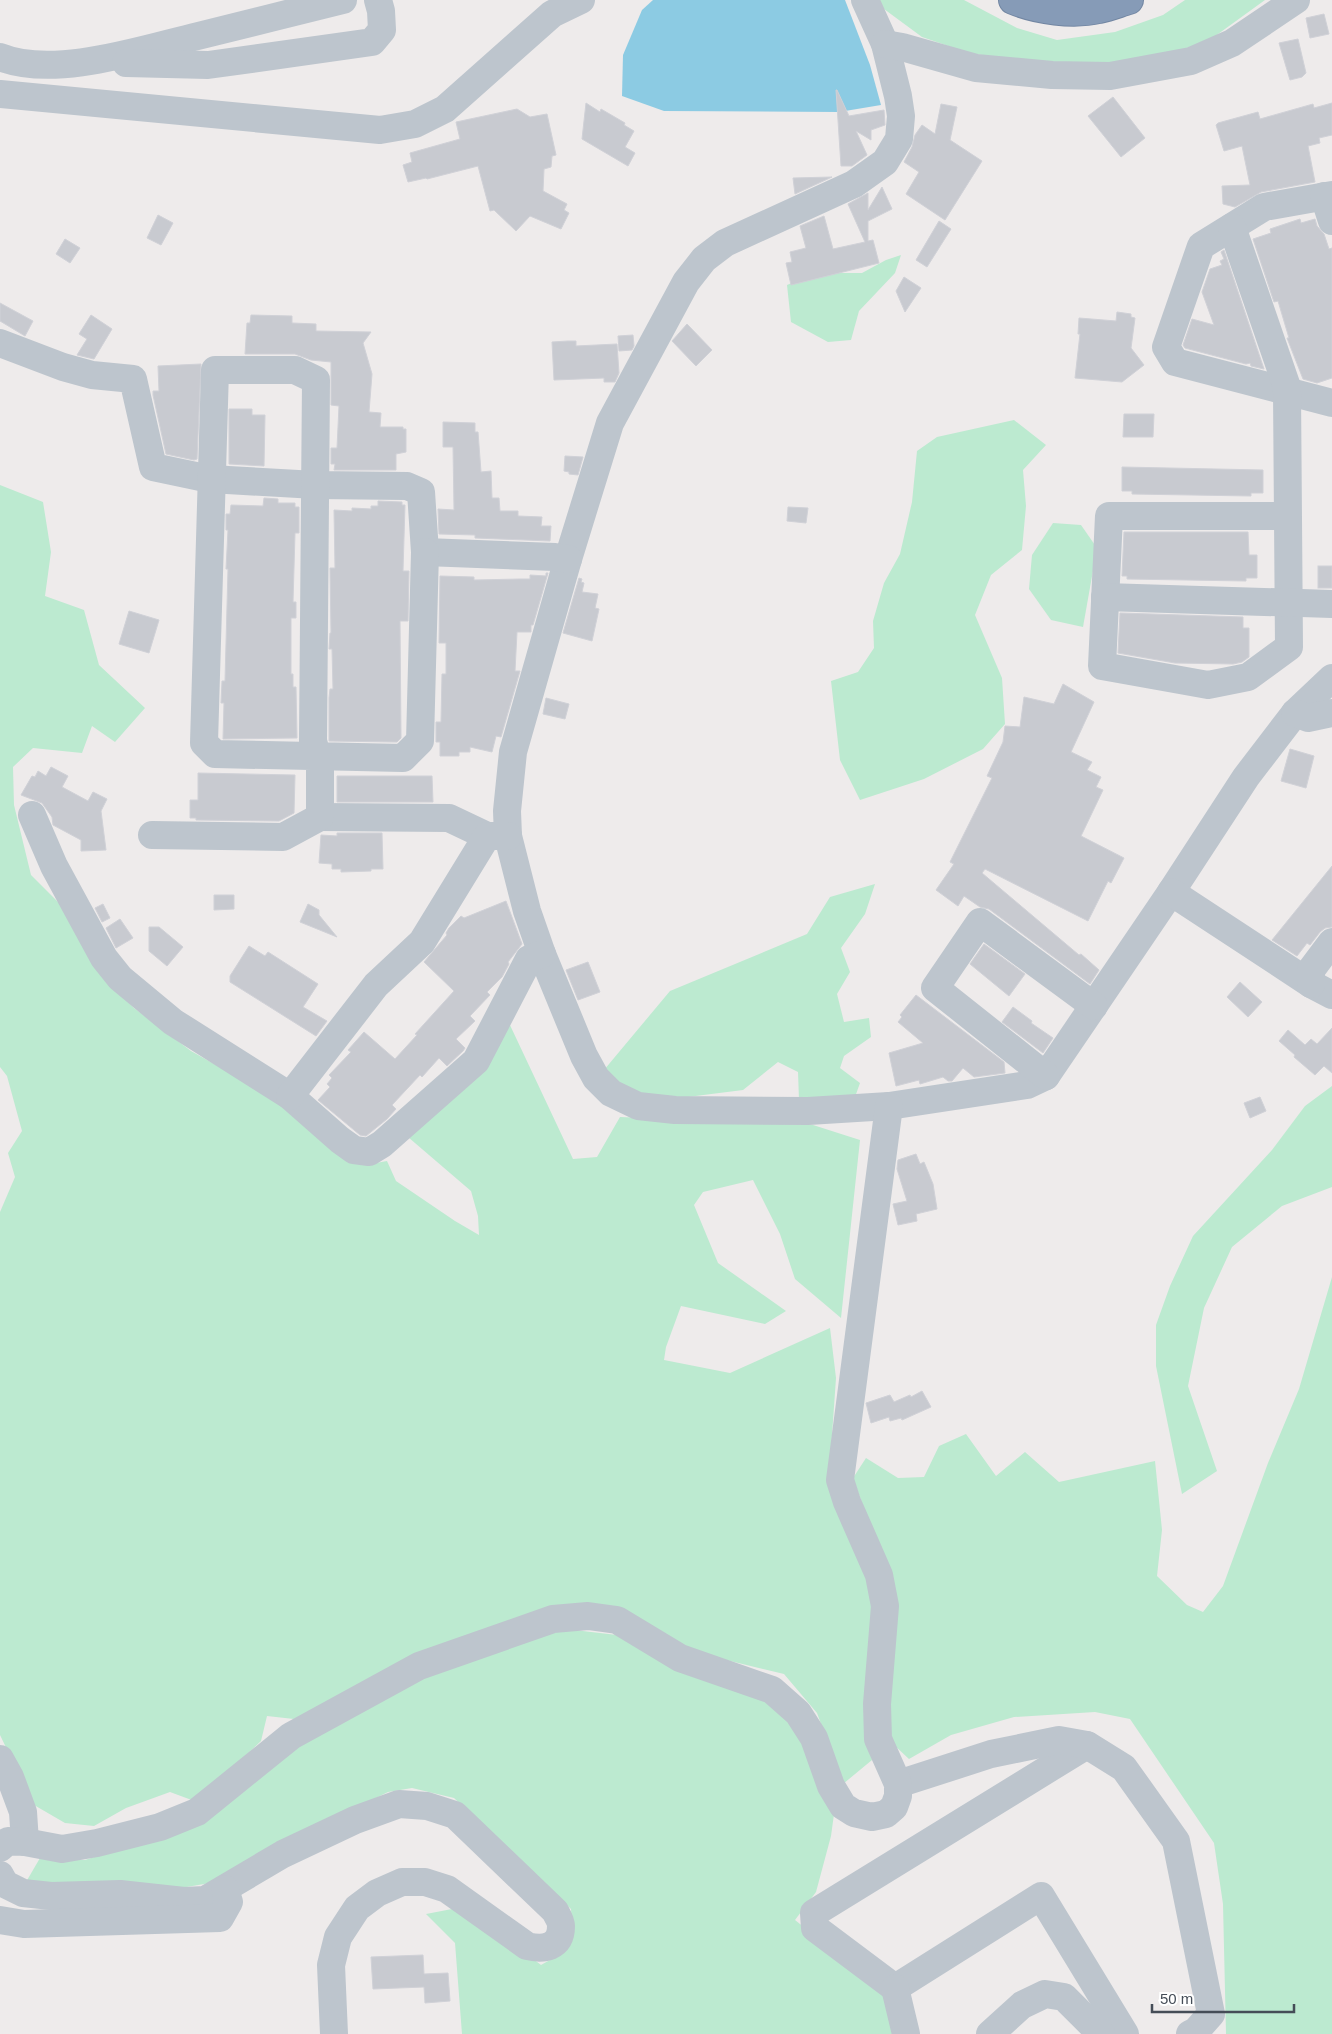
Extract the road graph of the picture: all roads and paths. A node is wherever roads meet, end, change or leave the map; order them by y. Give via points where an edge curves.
1 (343, 0) edge
2 (378, 0) edge
3 (581, 0) edge
4 (865, 0) edge
5 (1013, 0) edge
6 (1129, 0) edge
7 (1296, 0) edge
8 (284, 7) edge
9 (885, 44) junction
10 (0, 57) edge
11 (86, 63) junction
12 (0, 94) edge
13 (1329, 204) edge
14 (1232, 227) junction
15 (0, 343) edge
16 (1287, 392) junction
17 (1332, 403) edge
18 (210, 479) junction
19 (316, 485) junction
20 (1288, 516) junction
21 (425, 552) junction
22 (568, 559) junction
23 (1105, 597) junction
24 (1289, 603) junction
25 (1332, 604) edge
26 (1332, 678) edge
27 (1295, 713) junction
28 (1332, 713) edge
29 (317, 756) junction
30 (32, 815) dead end
31 (320, 817) junction
32 (152, 835) dead end
33 (498, 836) junction
34 (1171, 892) junction
35 (1332, 942) edge
36 (542, 954) junction
37 (1322, 990) edge
38 (1094, 1006) junction
39 (1046, 1076) junction
40 (290, 1096) junction
41 (889, 1106) junction
42 (1088, 1745) junction
43 (0, 1759) edge
44 (898, 1784) junction
45 (13, 1845) edge
46 (0, 1875) edge
47 (225, 1889) junction
48 (0, 1920) edge
49 (895, 1988) junction
50 (334, 2034) edge
51 (906, 2034) edge
52 (990, 2034) edge
53 (1101, 2034) edge
54 (1125, 2034) edge
55 (1190, 2034) edge

1 - 8 street
2 - 11 street via 382,30 372,42 208,65
3 - 12 street via 552,14 445,109 415,124 380,130
4 - 9 street
5 - 6 highway via 1058,11 1097,10
7 - 9 street via 1232,44 1191,61 1110,76 976,68
8 - 11 street
9 - 22 street via 901,116 899,139 885,162 854,184 725,243 704,259 686,282 610,423
10 - 11 street via 12,62 36,64
13 - 14 street via 1264,207
14 - 16 street
14 - 16 street via 1201,246 1166,347 1175,362
15 - 18 street via 62,367 92,375 133,379 153,467
16 - 17 street
16 - 20 street
18 - 19 street
18 - 19 street via 215,370 295,370 316,380
18 - 29 street via 204,743 215,754
19 - 21 street via 407,486 422,492
19 - 29 street via 313,741
20 - 23 street via 1109,516
20 - 24 street
21 - 22 street
21 - 29 street via 420,741 403,758
22 - 33 street via 513,752 507,811
23 - 24 street
23 - 24 street via 1102,666 1208,685 1248,677 1289,647
24 - 25 street
26 - 27 street
27 - 28 street via 1308,718
27 - 34 street via 1246,777
29 - 31 street
30 - 40 street via 54,866 104,958 120,978 173,1022
31 - 32 street via 283,836
31 - 33 street via 449,818
33 - 36 street
33 - 40 street via 422,942 376,985
34 - 37 street
34 - 38 street
35 - 37 street via 1311,970
36 - 40 street via 529,959 476,1061 369,1152 354,1150
36 - 41 street via 596,1078 611,1093 638,1106 674,1110 808,1111
38 - 39 street
38 - 39 street via 980,922 934,988
39 - 41 street via 1027,1085
41 - 44 street via 840,1480 879,1575 885,1606 877,1704 878,1739
42 - 44 street via 1059,1740 991,1754
42 - 49 street via 814,1913 815,1928
42 - 55 street via 1124,1768 1176,1841 1211,2014
43 - 45 street via 23,1812
44 - 45 street via 894,1807 886,1814 872,1817 854,1813 843,1806 831,1786 814,1738 798,1713 772,1690 680,1658 617,1620 588,1616 552,1619 419,1666 290,1736 197,1812 160,1827 62,1849
46 - 47 street via 5,1884 23,1893 50,1896 120,1894 184,1901 205,1900
47 - 48 street via 229,1902 220,1918 24,1924
47 - 50 street via 283,1854 355,1820 399,1804 427,1806 455,1815 555,1910 561,1925 558,1939 540,1950 526,1946 447,1889 425,1882 402,1882 377,1893 357,1908 338,1937 330,1965
49 - 51 street
49 - 54 street via 1041,1896
52 - 53 street via 1022,2005 1045,1994 1064,1997

